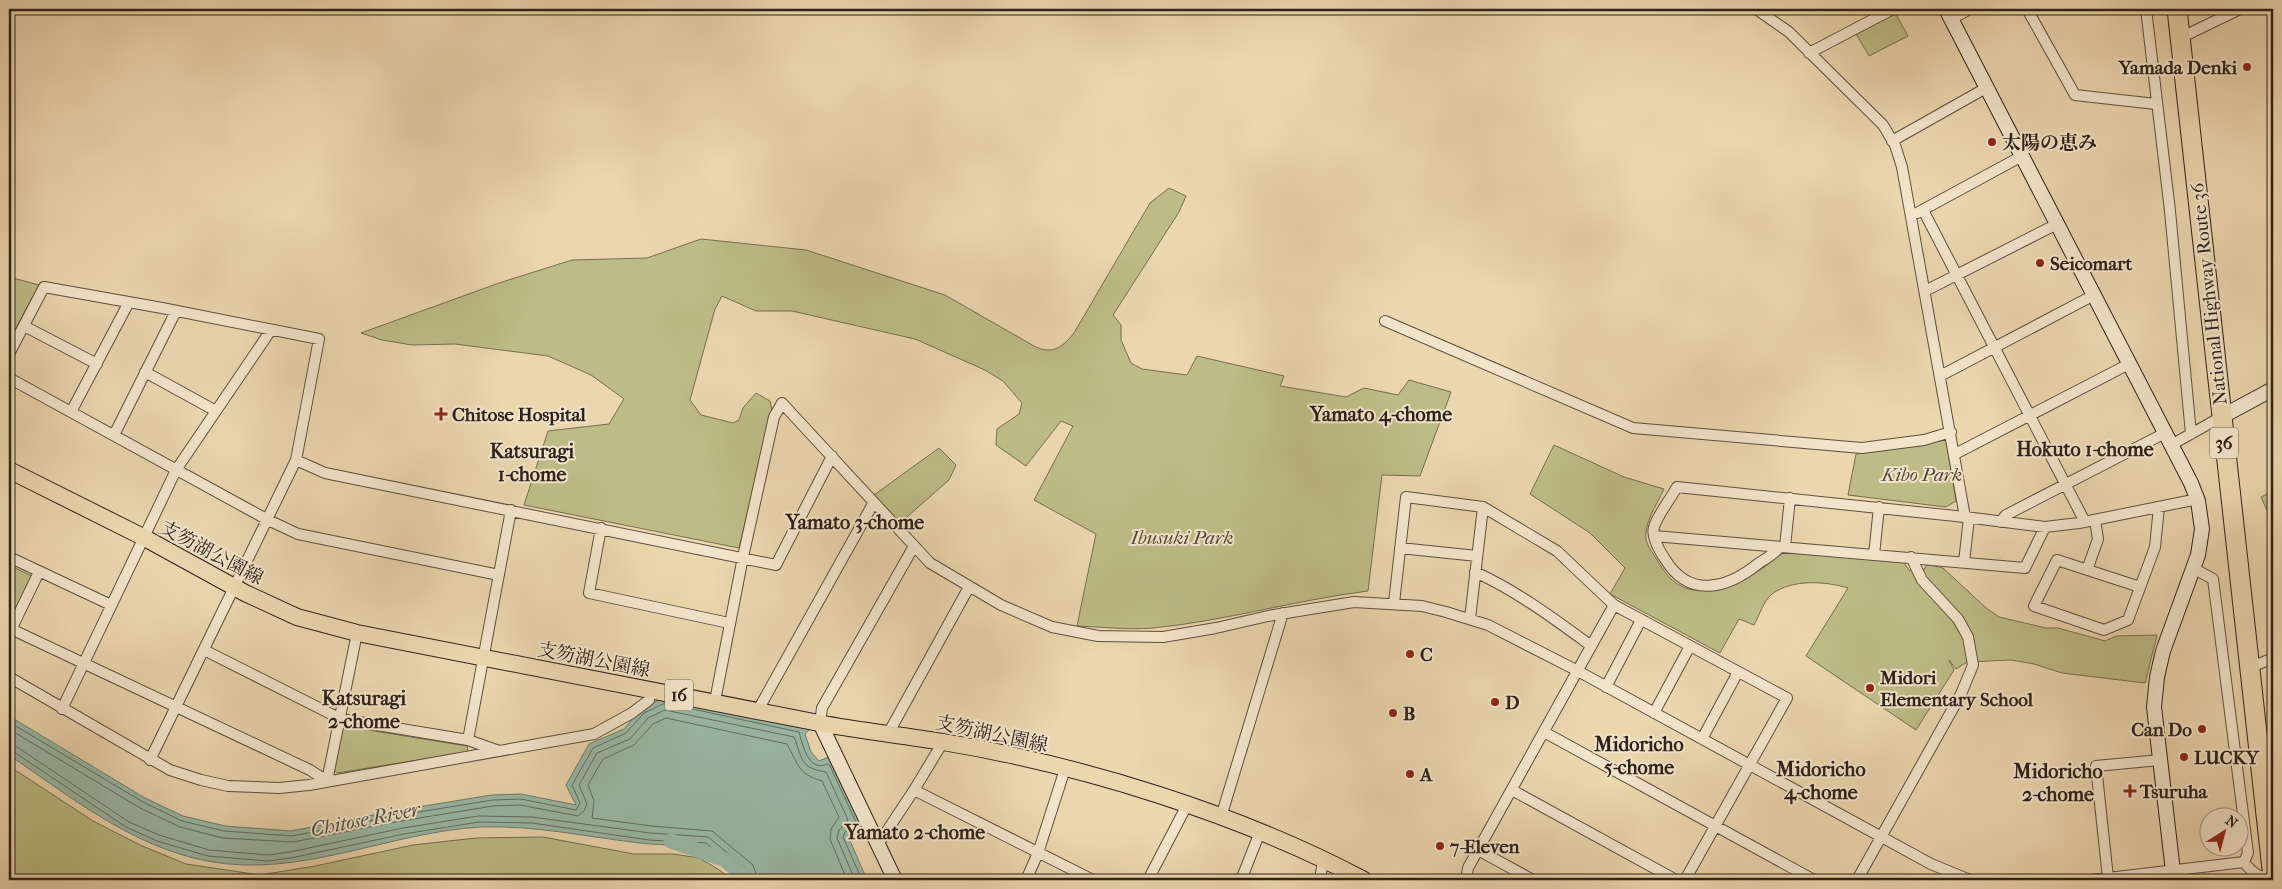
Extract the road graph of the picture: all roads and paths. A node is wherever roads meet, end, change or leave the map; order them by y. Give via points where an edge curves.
1 (1776, 9) edge
2 (1893, 9) edge
3 (1970, 9) edge
4 (2027, 9) edge
5 (2146, 9) edge
6 (2177, 9) edge
7 (2240, 9) edge
8 (1760, 12) edge
9 (1877, 12) edge
10 (1948, 14) edge
11 (2180, 38) junction
12 (1809, 53) junction
13 (1986, 88) junction
14 (2156, 104) junction
15 (1892, 140) junction
16 (2022, 156) junction
17 (1923, 210) junction
18 (1911, 217) junction
19 (2057, 224) junction
20 (1957, 275) junction
21 (1925, 291) junction
22 (2094, 295) junction
23 (129, 302) junction
24 (176, 311) junction
25 (1385, 321) dead end
26 (24, 326) junction
27 (271, 330) junction
28 (1995, 348) junction
29 (9, 354) edge
30 (97, 364) junction
31 (2129, 364) junction
32 (145, 372) junction
33 (1940, 376) junction
34 (9, 378) edge
35 (2273, 389) edge
36 (216, 411) junction
37 (71, 412) junction
38 (2030, 416) junction
39 (2222, 417) junction
40 (1950, 432) junction
41 (2191, 434) junction
42 (114, 435) junction
43 (2168, 439) junction
44 (1955, 454) junction
45 (832, 456) junction
46 (296, 460) junction
47 (9, 470) edge
48 (176, 470) junction
49 (2065, 484) junction
50 (1790, 498) junction
51 (2198, 499) junction
52 (874, 502) junction
53 (1482, 507) junction
54 (1879, 507) junction
55 (2158, 507) junction
56 (511, 510) junction
57 (1967, 517) junction
58 (268, 520) junction
59 (2090, 521) junction
60 (2000, 522) junction
61 (2045, 527) junction
62 (601, 528) junction
63 (1654, 536) junction
64 (143, 537) junction
65 (914, 546) junction
66 (1783, 547) junction
67 (1400, 548) junction
68 (1874, 554) junction
69 (1477, 556) junction
70 (743, 557) junction
71 (1911, 557) junction
72 (9, 558) edge
73 (1964, 562) junction
74 (2193, 568) junction
75 (2087, 570) junction
76 (39, 572) junction
77 (1475, 572) junction
78 (499, 575) junction
79 (969, 587) junction
80 (2140, 587) junction
81 (235, 588) junction
82 (1394, 603) junction
83 (111, 605) junction
84 (1614, 605) junction
85 (1283, 613) junction
86 (1470, 620) junction
87 (1641, 620) junction
88 (730, 623) junction
89 (10, 632) edge
90 (357, 633) junction
91 (1590, 645) junction
92 (1690, 646) junction
93 (204, 650) junction
94 (484, 658) junction
95 (2273, 658) edge
96 (84, 664) junction
97 (2249, 668) junction
98 (1576, 670) junction
99 (1738, 672) junction
100 (9, 677) edge
101 (1606, 687) junction
102 (651, 690) junction
103 (715, 701) junction
104 (176, 708) junction
105 (62, 709) junction
106 (758, 710) junction
107 (1654, 713) junction
108 (340, 719) junction
109 (820, 723) junction
110 (1544, 732) junction
111 (888, 734) junction
112 (1702, 739) junction
113 (468, 740) junction
114 (943, 742) junction
115 (500, 751) junction
116 (150, 760) junction
117 (2160, 760) junction
118 (1750, 765) junction
119 (1065, 769) junction
120 (327, 781) junction
121 (914, 790) junction
122 (1512, 790) junction
123 (1187, 805) junction
124 (1221, 817) junction
125 (1715, 826) junction
126 (1260, 832) junction
127 (1881, 836) junction
128 (879, 842) junction
129 (1478, 850) junction
130 (1038, 853) junction
131 (1323, 860) junction
132 (2244, 862) junction
133 (2173, 875) edge
134 (2108, 878) junction
135 (2273, 878) edge
136 (895, 880) edge
137 (1026, 880) edge
138 (1093, 880) edge
139 (1148, 880) edge
140 (1241, 880) edge
141 (1320, 880) edge
142 (1364, 880) edge
143 (1466, 880) edge
144 (1533, 880) edge
145 (1676, 880) edge
146 (1685, 880) edge
147 (1814, 880) edge
148 (1857, 880) edge
149 (1970, 880) edge
150 (2091, 880) edge

1 - 8 street
2 - 9 street
3 - 10 street
4 - 14 street via 2075,95
5 - 14 street
6 - 11 highway, National Highway Route 36 / 36
7 - 11 street
8 - 12 street via 1789,32
9 - 12 street
10 - 13 street
11 - 39 highway, National Highway Route 36 / 36
12 - 15 street via 1855,95 1883,125
13 - 15 street
13 - 16 street
14 - 41 street via 2170,211
15 - 18 street via 1902,168
16 - 17 street
16 - 19 street
17 - 18 street
17 - 20 street
18 - 21 street
19 - 20 street
19 - 22 street
20 - 21 street
20 - 28 street
21 - 33 street
22 - 28 street
22 - 31 street
23 - 24 street
23 - 26 street via 44,287
23 - 30 street
24 - 27 street
24 - 32 street
25 - 40 street via 1634,428 1862,448 1924,440
26 - 29 street
26 - 30 street
27 - 36 street
27 - 46 street via 319,339
28 - 33 street
28 - 38 street
30 - 37 street
31 - 38 street
31 - 43 street
32 - 36 street
32 - 42 street
33 - 40 street
34 - 37 street
35 - 39 street
36 - 48 street
37 - 42 street
38 - 44 street
38 - 49 street
39 - 41 street
39 - 97 highway, National Highway Route 36 / 36
40 - 44 street
41 - 43 street
42 - 48 street
43 - 49 street
43 - 51 street
44 - 57 street
45 - 52 street
45 - 70 street via 776,565
45 - 70 street via 782,403 774,417
46 - 56 street via 325,473
46 - 58 street
47 - 64 main road, 支笏湖公園線 / 16
48 - 58 street
48 - 64 street
49 - 59 street
49 - 60 street
50 - 54 street
50 - 63 street via 1677,487 1654,527
50 - 66 street
51 - 55 street
51 - 74 street via 2202,529
52 - 65 street
52 - 106 street
53 - 67 street via 1406,497
53 - 69 street
53 - 84 street via 1557,551
54 - 57 street
54 - 68 street
55 - 59 street
55 - 80 street via 2155,547
56 - 62 street
56 - 78 street
57 - 60 street
57 - 73 street
58 - 78 street via 298,534
58 - 81 street
59 - 61 street
59 - 75 street via 2098,539
60 - 61 street
61 - 73 street via 2025,568
62 - 70 street
62 - 88 street via 589,593
63 - 66 street
63 - 66 street via 1671,570 1691,585 1733,581
64 - 81 main road, 支笏湖公園線 / 16
64 - 83 street
65 - 79 street via 930,563
65 - 109 street via 822,708
66 - 68 street
67 - 69 street
67 - 82 street
68 - 71 street
69 - 77 street
70 - 88 street
71 - 73 street
71 - 127 street via 1922,580 1963,628 1973,665 1961,694
72 - 76 street
74 - 117 street via 2157,677 2154,707
74 - 132 street via 2213,579 2248,854
75 - 80 street
75 - 80 street via 2057,560 2034,606 2104,630 2128,620
76 - 83 street
76 - 89 street
77 - 86 street
77 - 91 street via 1534,604
78 - 94 street
79 - 85 street via 1052,628 1098,636 1163,637
79 - 111 street
81 - 90 main road, 支笏湖公園線 / 16 via 297,617
81 - 93 street
82 - 85 street via 1354,602
82 - 86 street via 1422,606
83 - 96 street
84 - 87 street
84 - 91 street
85 - 124 street
86 - 98 street via 1488,625
87 - 92 street
87 - 101 street
88 - 103 street
89 - 96 street
90 - 94 main road, 支笏湖公園線 / 16
90 - 108 street
91 - 98 street
92 - 99 street
92 - 107 street
93 - 104 street
93 - 108 street
94 - 102 main road, 支笏湖公園線 / 16
94 - 113 street
95 - 97 street
96 - 104 street
96 - 105 street
97 - 135 highway, National Highway Route 36 / 36
98 - 101 street
98 - 110 street
99 - 112 street
99 - 118 street via 1788,698
100 - 105 street
101 - 107 street
102 - 103 main road, 支笏湖公園線 / 16
102 - 115 street via 649,700 594,734
103 - 106 main road, 支笏湖公園線 / 16
104 - 116 street
104 - 120 street via 310,770
105 - 116 street
106 - 109 main road, 支笏湖公園線 / 16
107 - 112 street
108 - 113 street
108 - 120 street
109 - 111 main road, 支笏湖公園線 / 16
109 - 128 street
110 - 122 street
110 - 125 street
111 - 114 main road, 支笏湖公園線 / 16
112 - 118 street
113 - 115 street
114 - 119 main road, 支笏湖公園線 / 16
114 - 121 street
115 - 120 street
116 - 120 street via 193,778 228,786 280,788
117 - 133 street
117 - 134 street via 2096,766
118 - 125 street
118 - 127 street
119 - 123 main road, 支笏湖公園線 / 16
119 - 130 street
121 - 128 street
121 - 130 street
122 - 129 street
122 - 145 street
123 - 124 main road, 支笏湖公園線 / 16
123 - 139 street
124 - 126 main road, 支笏湖公園線 / 16
125 - 146 street
125 - 147 street
126 - 131 main road, 支笏湖公園線 / 16
126 - 140 street
127 - 148 street
127 - 149 street via 1931,864
128 - 136 street
129 - 143 street via 1468,868
129 - 144 street
130 - 137 street
130 - 138 street
131 - 141 street
131 - 142 main road, 支笏湖公園線 / 16
132 - 133 street
132 - 135 street via 2259,877
133 - 134 street
134 - 150 street

